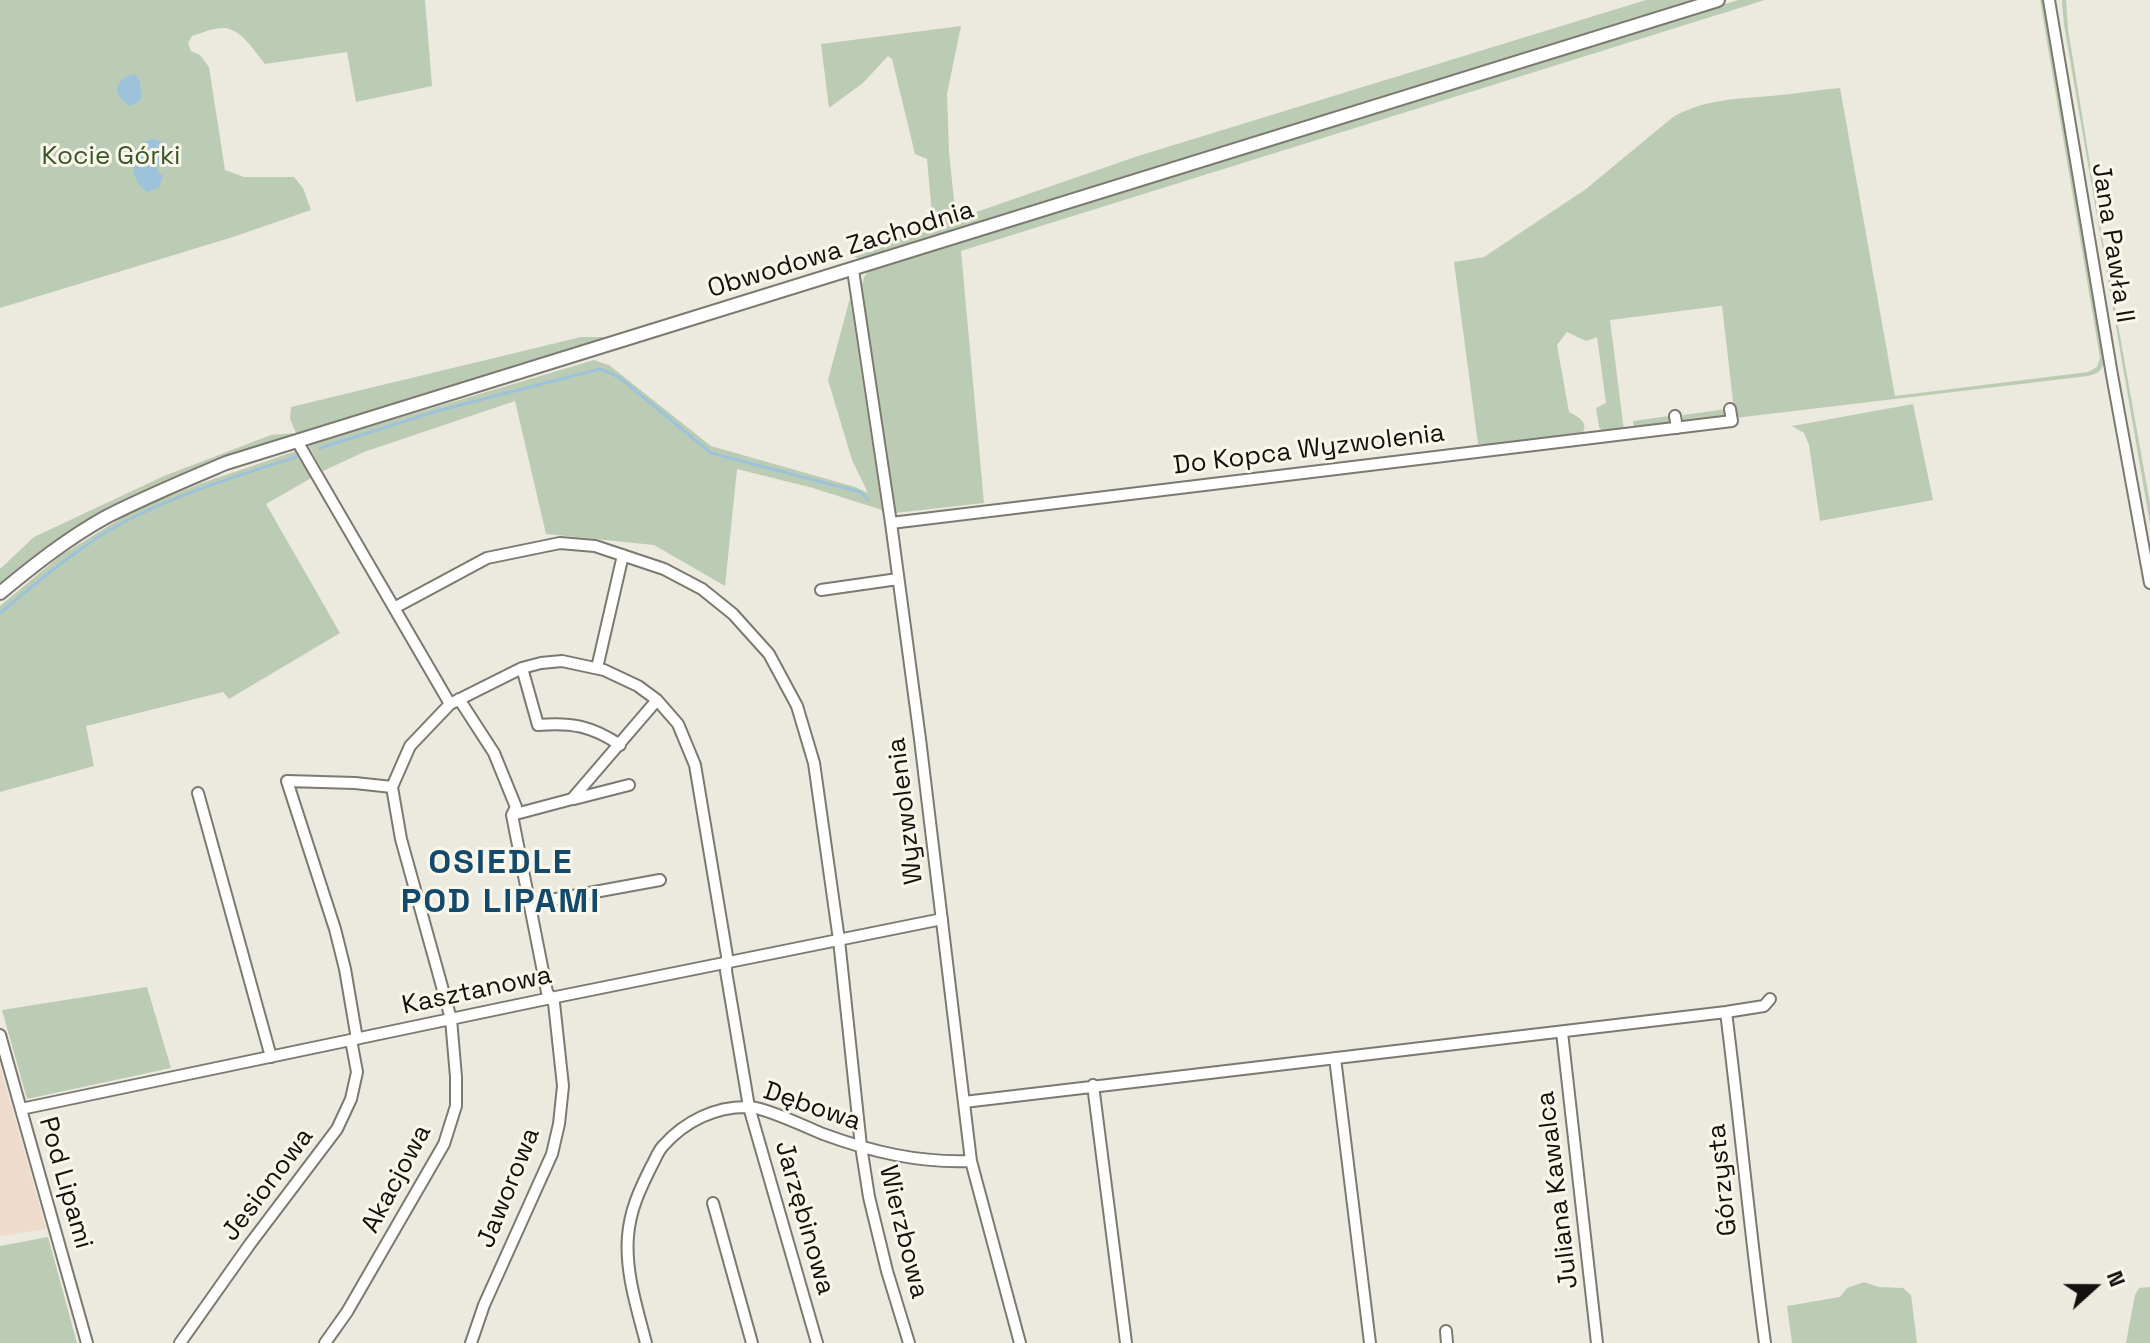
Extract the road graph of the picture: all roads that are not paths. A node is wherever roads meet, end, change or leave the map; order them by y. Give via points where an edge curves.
1 (1718, 0) edge
2 (2050, 1) edge
3 (853, 270) junction
4 (1730, 409) dead end
5 (1675, 416) dead end
6 (1628, 421) dead end
7 (1677, 428) junction
8 (1630, 433) junction
9 (297, 441) junction
10 (891, 523) junction
11 (623, 555) junction
12 (898, 579) junction
13 (2150, 583) edge
14 (821, 590) dead end
15 (0, 593) edge
16 (394, 608) junction
17 (522, 668) junction
18 (597, 668) junction
19 (657, 700) junction
20 (455, 701) junction
21 (620, 745) junction
22 (629, 785) dead end
23 (392, 787) junction
24 (198, 793) dead end
25 (572, 799) junction
26 (512, 815) junction
27 (660, 880) dead end
28 (529, 904) junction
29 (942, 919) junction
30 (839, 940) junction
31 (727, 962) junction
32 (551, 998) junction
33 (1770, 999) dead end
34 (1726, 1012) junction
35 (451, 1019) junction
36 (1562, 1032) junction
37 (0, 1035) edge
38 (354, 1040) junction
39 (271, 1057) junction
40 (1335, 1058) junction
41 (1093, 1085) junction
42 (964, 1102) junction
43 (749, 1107) junction
44 (21, 1109) junction
45 (861, 1146) junction
46 (971, 1161) junction
47 (713, 1203) dead end
48 (336, 1329) junction
49 (87, 1343) edge
50 (180, 1343) edge
51 (325, 1343) edge
52 (340, 1343) edge
53 (471, 1343) edge
54 (646, 1343) edge
55 (752, 1343) edge
56 (817, 1343) edge
57 (909, 1343) edge
58 (1020, 1343) edge
59 (1126, 1343) edge
60 (1370, 1343) edge
61 (1597, 1343) edge
62 (1765, 1343) edge

1 - 3 main road, Obwodowa Zachodnia
2 - 13 street, Jana Pawła II
3 - 9 main road, Obwodowa Zachodnia
3 - 10 street, Wyzwolenia
4 - 7 street, Do Kopca Wyzwolenia via 1732,421
5 - 7 street
6 - 8 street
7 - 8 street, Do Kopca Wyzwolenia
8 - 10 street, Do Kopca Wyzwolenia
9 - 15 main road, Obwodowa Zachodnia via 226,463 104,519
9 - 16 street, Jaworowa
10 - 12 street, Wyzwolenia
11 - 16 street, Wierzbowa via 560,543 487,558
11 - 18 street
11 - 30 street, Wierzbowa via 702,589 769,654 797,706 814,763
12 - 14 street
12 - 29 street, Wyzwolenia
16 - 20 street, Jaworowa
17 - 18 street via 562,661
17 - 20 street
17 - 21 street via 538,725 582,726
18 - 19 street
19 - 21 street
19 - 31 street, Jarzębinowa via 678,724 695,765
20 - 23 street via 410,746
20 - 26 street, Jaworowa via 494,753 516,807
21 - 25 street
22 - 25 street
23 - 35 street, Akacjowa via 401,839
23 - 38 street, Jesionowa via 287,781 335,929
24 - 39 street
25 - 26 street
26 - 28 street, Jaworowa
27 - 28 street
28 - 32 street, Jaworowa
29 - 30 street, Kasztanowa
29 - 42 street, Wyzwolenia
30 - 31 street, Kasztanowa
30 - 45 street, Wierzbowa
31 - 32 street, Kasztanowa
31 - 43 street, Jarzębinowa
32 - 35 street, Kasztanowa
32 - 53 street, Jaworowa via 563,1086 559,1124 552,1154
33 - 34 street via 1764,1006
34 - 36 street
34 - 62 street, Górzysta
35 - 38 street, Kasztanowa
35 - 48 street, Akacjowa via 456,1106 444,1144
36 - 40 street
36 - 61 street, Juliana Kawalca
37 - 44 street, Pod Lipami
38 - 39 street, Kasztanowa
38 - 50 street, Jesionowa via 357,1072 337,1129
39 - 44 street, Kasztanowa
40 - 41 street
40 - 60 street
41 - 42 street
41 - 59 street
42 - 46 street, Wyzwolenia
43 - 45 street, Dębowa
43 - 54 street, Dębowa via 697,1118 661,1147 637,1195 628,1237 629,1263
43 - 56 street, Jarzębinowa
44 - 49 street, Pod Lipami
45 - 46 street, Dębowa via 927,1161
45 - 57 street, Wierzbowa via 869,1197
46 - 58 street, Wyzwolenia
47 - 55 street
48 - 51 street, Akacjowa
48 - 52 street

